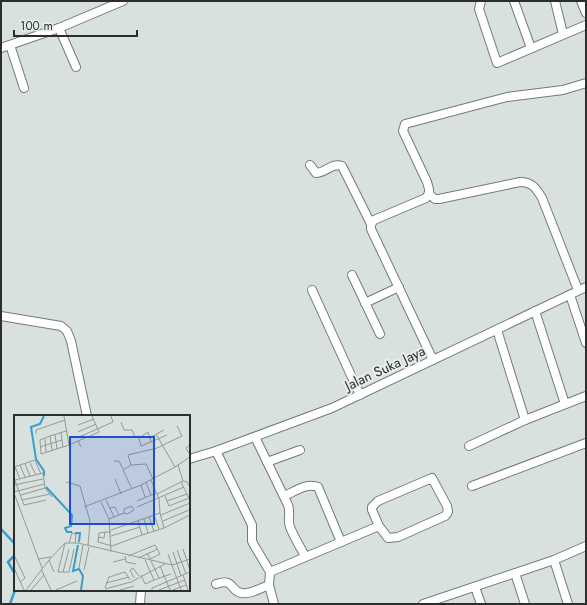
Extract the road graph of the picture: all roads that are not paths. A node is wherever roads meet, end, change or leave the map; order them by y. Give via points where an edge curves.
1 (124, 1) edge
2 (481, 1) edge
3 (514, 1) edge
4 (581, 1) edge
5 (556, 2) edge
6 (586, 13) edge
7 (586, 25) edge
8 (59, 28) junction
9 (563, 34) junction
10 (10, 45) junction
11 (1, 48) edge
12 (531, 48) junction
13 (76, 67) dead end
14 (586, 83) edge
15 (24, 88) dead end
16 (310, 165) dead end
17 (429, 194) junction
18 (371, 224) junction
19 (352, 275) dead end
20 (399, 287) junction
21 (582, 288) edge
22 (312, 290) dead end
23 (570, 295) junction
24 (365, 303) junction
25 (535, 311) junction
26 (1, 316) edge
27 (497, 330) junction
28 (380, 334) dead end
29 (586, 343) edge
30 (433, 360) junction
31 (360, 395) junction
32 (586, 396) edge
33 (564, 404) junction
34 (87, 415) edge
35 (525, 420) junction
36 (255, 437) junction
37 (586, 442) edge
38 (469, 446) dead end
39 (300, 450) dead end
40 (216, 451) junction
41 (190, 459) edge
42 (267, 462) junction
43 (472, 486) dead end
44 (284, 496) junction
45 (379, 526) junction
46 (341, 542) junction
47 (586, 546) edge
48 (305, 556) junction
49 (554, 560) junction
50 (270, 572) junction
51 (515, 573) junction
52 (216, 584) dead end
53 (269, 586) junction
54 (475, 587) junction
55 (142, 591) edge
56 (140, 604) edge
57 (274, 604) edge
58 (423, 604) edge
59 (481, 604) edge
60 (525, 604) edge
61 (568, 604) edge

1 - 8 street
2 - 12 street via 479,9 497,63
3 - 12 street
4 - 6 street
5 - 9 street
7 - 9 street
8 - 10 street
8 - 13 street
9 - 12 street
10 - 11 street
10 - 15 street
14 - 17 street via 563,90 507,97 405,124 403,131 427,182
16 - 18 street via 316,173 334,165 342,166
17 - 18 street via 426,198 374,220
17 - 21 street via 439,199 520,182 532,185 542,198
18 - 20 street via 371,229
19 - 24 street
20 - 24 street
20 - 30 street
21 - 23 street, Jalan Suka Jaya
22 - 31 street
23 - 25 street, Jalan Suka Jaya
23 - 29 street
24 - 28 street
25 - 27 street, Jalan Suka Jaya
25 - 33 street
26 - 34 street via 61,326 67,331
27 - 30 street, Jalan Suka Jaya
27 - 35 street
30 - 31 street, Jalan Suka Jaya
31 - 36 street, Jalan Suka Jaya
32 - 33 street
33 - 35 street
35 - 38 street
36 - 40 street, Jalan Suka Jaya
36 - 42 street
37 - 43 street
39 - 42 street
40 - 41 street, Jalan Suka Jaya
40 - 50 street via 252,525 252,541
42 - 44 street
44 - 46 street via 308,486 318,487
44 - 48 street via 290,512 290,526
45 - 45 street via 372,510 375,503 432,478 447,506 448,512 445,516 398,537 388,538
45 - 46 street
46 - 48 street
47 - 49 street
48 - 50 street
49 - 51 street
49 - 61 street
50 - 53 street
51 - 54 street
51 - 60 street
52 - 53 street via 228,582 242,594
53 - 57 street
54 - 58 street
54 - 59 street
55 - 56 street

